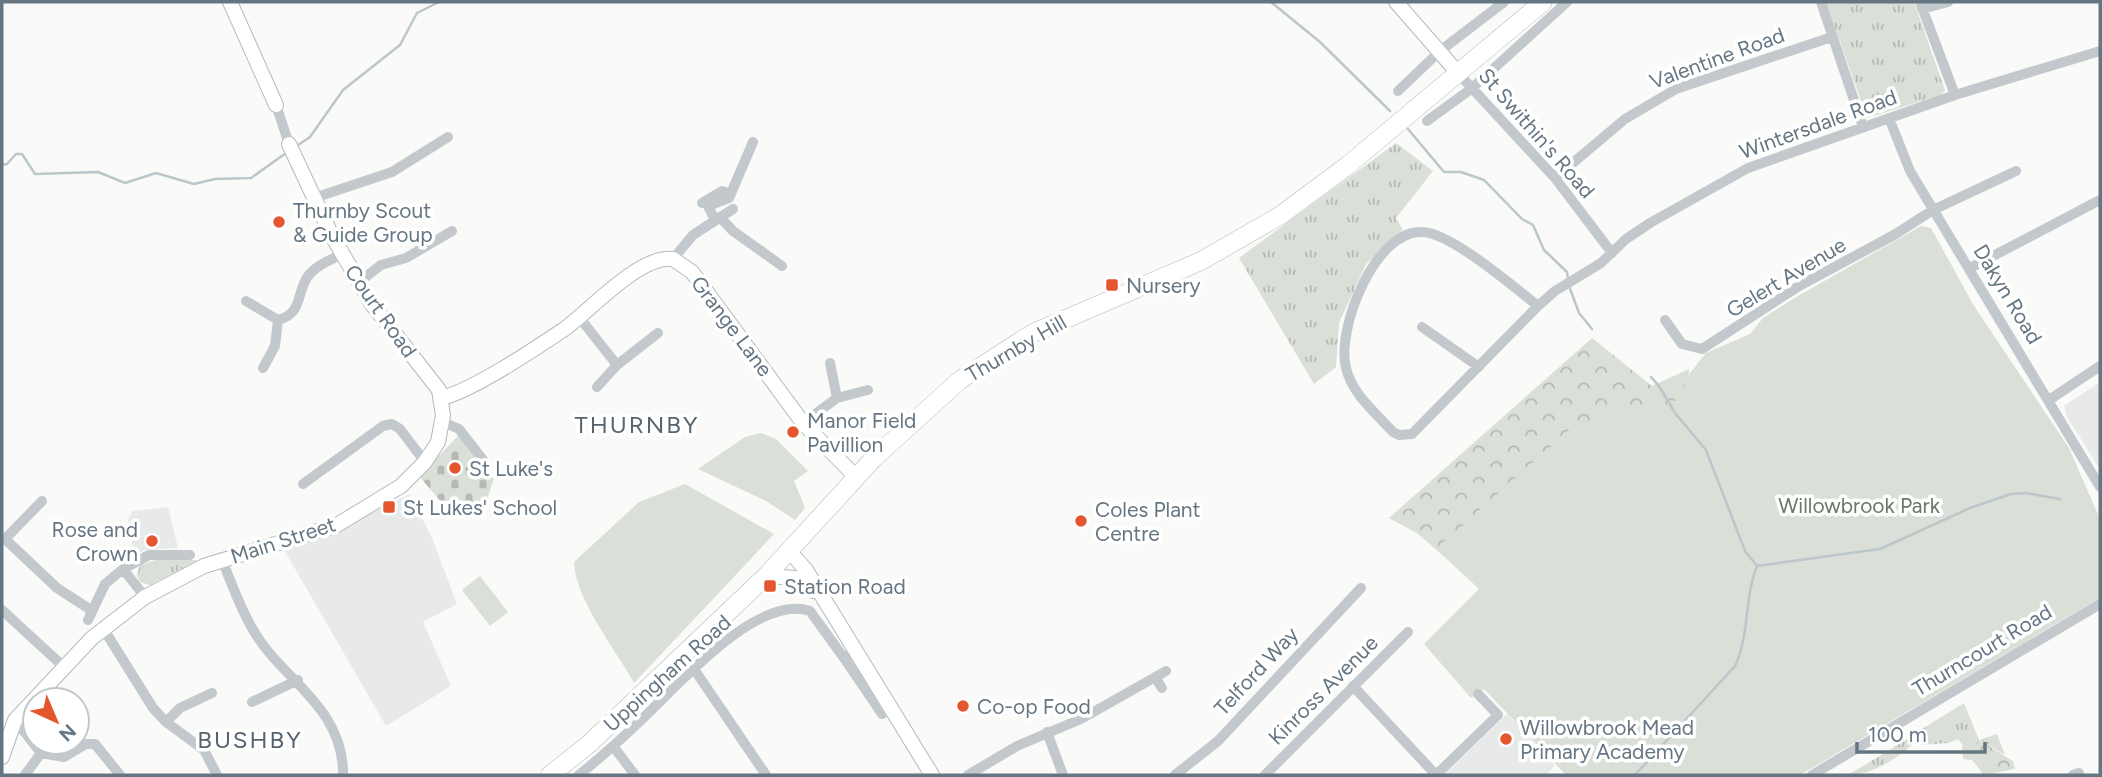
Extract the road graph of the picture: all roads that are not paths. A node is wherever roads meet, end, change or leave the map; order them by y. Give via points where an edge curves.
1 (230, 2) edge
2 (1396, 2) edge
3 (1504, 2) edge
4 (1543, 2) edge
5 (1567, 2) edge
6 (1821, 2) edge
7 (1948, 2) edge
8 (1921, 5) edge
9 (1832, 37) junction
10 (1440, 51) junction
11 (2100, 51) edge
12 (1458, 73) junction
13 (1471, 89) junction
14 (1398, 91) dead end
15 (1955, 95) junction
16 (276, 105) joint
17 (1889, 118) junction
18 (1427, 121) dead end
19 (1863, 127) junction
20 (448, 137) dead end
21 (753, 142) dead end
22 (289, 144) joint
23 (2016, 171) dead end
24 (1555, 178) junction
25 (731, 194) junction
26 (314, 198) junction
27 (2100, 200) edge
28 (702, 203) dead end
29 (733, 209) dead end
30 (1933, 210) junction
31 (718, 218) junction
32 (452, 231) dead end
33 (1612, 253) junction
34 (342, 254) junction
35 (673, 259) junction
36 (782, 266) dead end
37 (1969, 268) junction
38 (359, 282) junction
39 (246, 301) dead end
40 (1538, 306) junction
41 (579, 317) junction
42 (278, 320) junction
43 (1665, 320) dead end
44 (1422, 327) dead end
45 (659, 333) dead end
46 (830, 363) dead end
47 (617, 365) junction
48 (2100, 366) edge
49 (1479, 367) junction
50 (262, 368) dead end
51 (597, 387) dead end
52 (868, 390) dead end
53 (442, 398) junction
54 (838, 398) junction
55 (2049, 400) junction
56 (443, 422) junction
57 (803, 423) junction
58 (484, 461) dead end
59 (425, 462) junction
60 (856, 477) junction
61 (303, 484) dead end
62 (2100, 487) edge
63 (42, 501) dead end
64 (790, 552) junction
65 (190, 555) dead end
66 (222, 559) junction
67 (123, 569) junction
68 (766, 576) junction
69 (1361, 588) dead end
70 (145, 597) junction
71 (824, 599) junction
72 (2100, 604) edge
73 (2, 610) edge
74 (103, 628) junction
75 (1408, 632) dead end
76 (849, 654) junction
77 (65, 668) junction
78 (694, 669) junction
79 (1166, 671) dead end
80 (1155, 677) junction
81 (298, 680) junction
82 (1353, 687) junction
83 (1162, 688) dead end
84 (212, 693) dead end
85 (1478, 694) dead end
86 (252, 702) dead end
87 (882, 714) dead end
88 (15, 720) junction
89 (166, 722) junction
90 (21, 728) edge
91 (1047, 732) junction
92 (91, 744) edge
93 (613, 746) junction
94 (595, 750) junction
95 (39, 756) edge
96 (2, 757) edge
97 (25, 775) edge
98 (120, 775) edge
99 (218, 775) edge
100 (344, 775) edge
101 (550, 775) edge
102 (579, 775) edge
103 (635, 775) edge
104 (765, 775) edge
105 (932, 775) edge
106 (968, 775) edge
107 (1063, 775) edge
108 (1175, 775) edge
109 (1265, 775) edge
110 (1436, 775) edge
111 (1812, 775) edge

1 - 16 street
2 - 10 street
3 - 10 street
4 - 12 highway, Thurnby Hill
5 - 13 street
6 - 9 street
7 - 8 street
8 - 15 street
9 - 19 street
9 - 24 street, Valentine Road via 1676,89 1625,119
10 - 12 street
10 - 14 street
11 - 15 street, Wintersdale Road
12 - 13 street, St Swithin's Road
12 - 60 highway, Thurnby Hill via 1347,166 1251,234 1188,267 1056,321 988,360 939,398
13 - 18 street
13 - 24 street, St Swithin's Road
15 - 17 street, Wintersdale Road
16 - 22 street, Court Road
17 - 19 street, Wintersdale Road
17 - 30 street, Dakyn Road via 1910,171
19 - 33 street, Wintersdale Road via 1748,168 1650,223
20 - 26 street via 392,172
21 - 25 street
22 - 26 street, Court Road
23 - 30 street, Gelert Avenue
24 - 33 street, St Swithin's Road
25 - 28 street via 722,191
25 - 31 street via 708,206
26 - 34 street, Court Road
27 - 37 street
29 - 31 street
30 - 37 street, Dakyn Road
30 - 43 street, Gelert Avenue via 1799,286 1702,349 1682,344
31 - 35 street via 693,235
31 - 36 street
32 - 38 street via 405,258 381,265
33 - 40 street, Wintersdale Road
34 - 38 street, Court Road
34 - 42 street via 309,274 296,310
35 - 41 street, Grange Lane via 656,259 641,267
35 - 57 street, Grange Lane via 686,266 715,300
37 - 55 street, Dakyn Road
38 - 53 street, Court Road
39 - 42 street
40 - 49 street, Wintersdale Road
40 - 49 street, Wintersdale Road via 1435,234 1407,234 1388,247 1356,299 1345,331 1346,371 1362,398 1394,432 1412,434
41 - 47 street
41 - 53 street, Grange Lane via 466,390
42 - 50 street via 275,346
44 - 49 street
45 - 47 street
46 - 54 street
47 - 51 street
48 - 55 street
52 - 54 street
53 - 56 street, Main Street
54 - 57 street
55 - 62 street, Dakyn Road
56 - 58 street via 459,429
56 - 59 street, Main Street via 438,442
57 - 60 street, Grange Lane
59 - 61 street via 392,424
59 - 66 street, Main Street via 401,486 337,525
60 - 64 highway, Thurnby Hill
63 - 67 street via 5,539 89,615 105,584
64 - 68 highway, Thurnby Hill
64 - 71 street
65 - 67 street via 149,555
66 - 70 street, Main Street
66 - 81 street via 255,633
67 - 70 street
68 - 71 street via 796,578
68 - 94 highway, Thurnby Hill
69 - 108 street, Telford Way via 1218,741
70 - 74 street, Main Street
71 - 76 street
72 - 111 street, Thurncourt Road
73 - 77 street
74 - 77 street, Main Street
74 - 89 street via 139,689
75 - 82 street, Kinross Avenue
76 - 78 street, Uppingham Road via 810,611 786,609 727,640
76 - 87 street
76 - 105 street
77 - 88 street, Main Street
78 - 93 street, Uppingham Road
78 - 104 street
79 - 80 street
80 - 83 street
80 - 91 street via 1081,719
81 - 86 street
81 - 100 street via 334,733
82 - 109 street, Kinross Avenue
82 - 110 street
84 - 89 street via 180,708
85 - 110 street via 1498,715
88 - 90 street
88 - 96 street, Main Street
89 - 99 street via 204,750
91 - 106 street
91 - 107 street
92 - 98 street
93 - 94 street, Uppingham Road
93 - 103 street
94 - 101 highway, Thurnby Hill
94 - 102 street, Uppingham Road
95 - 97 street

